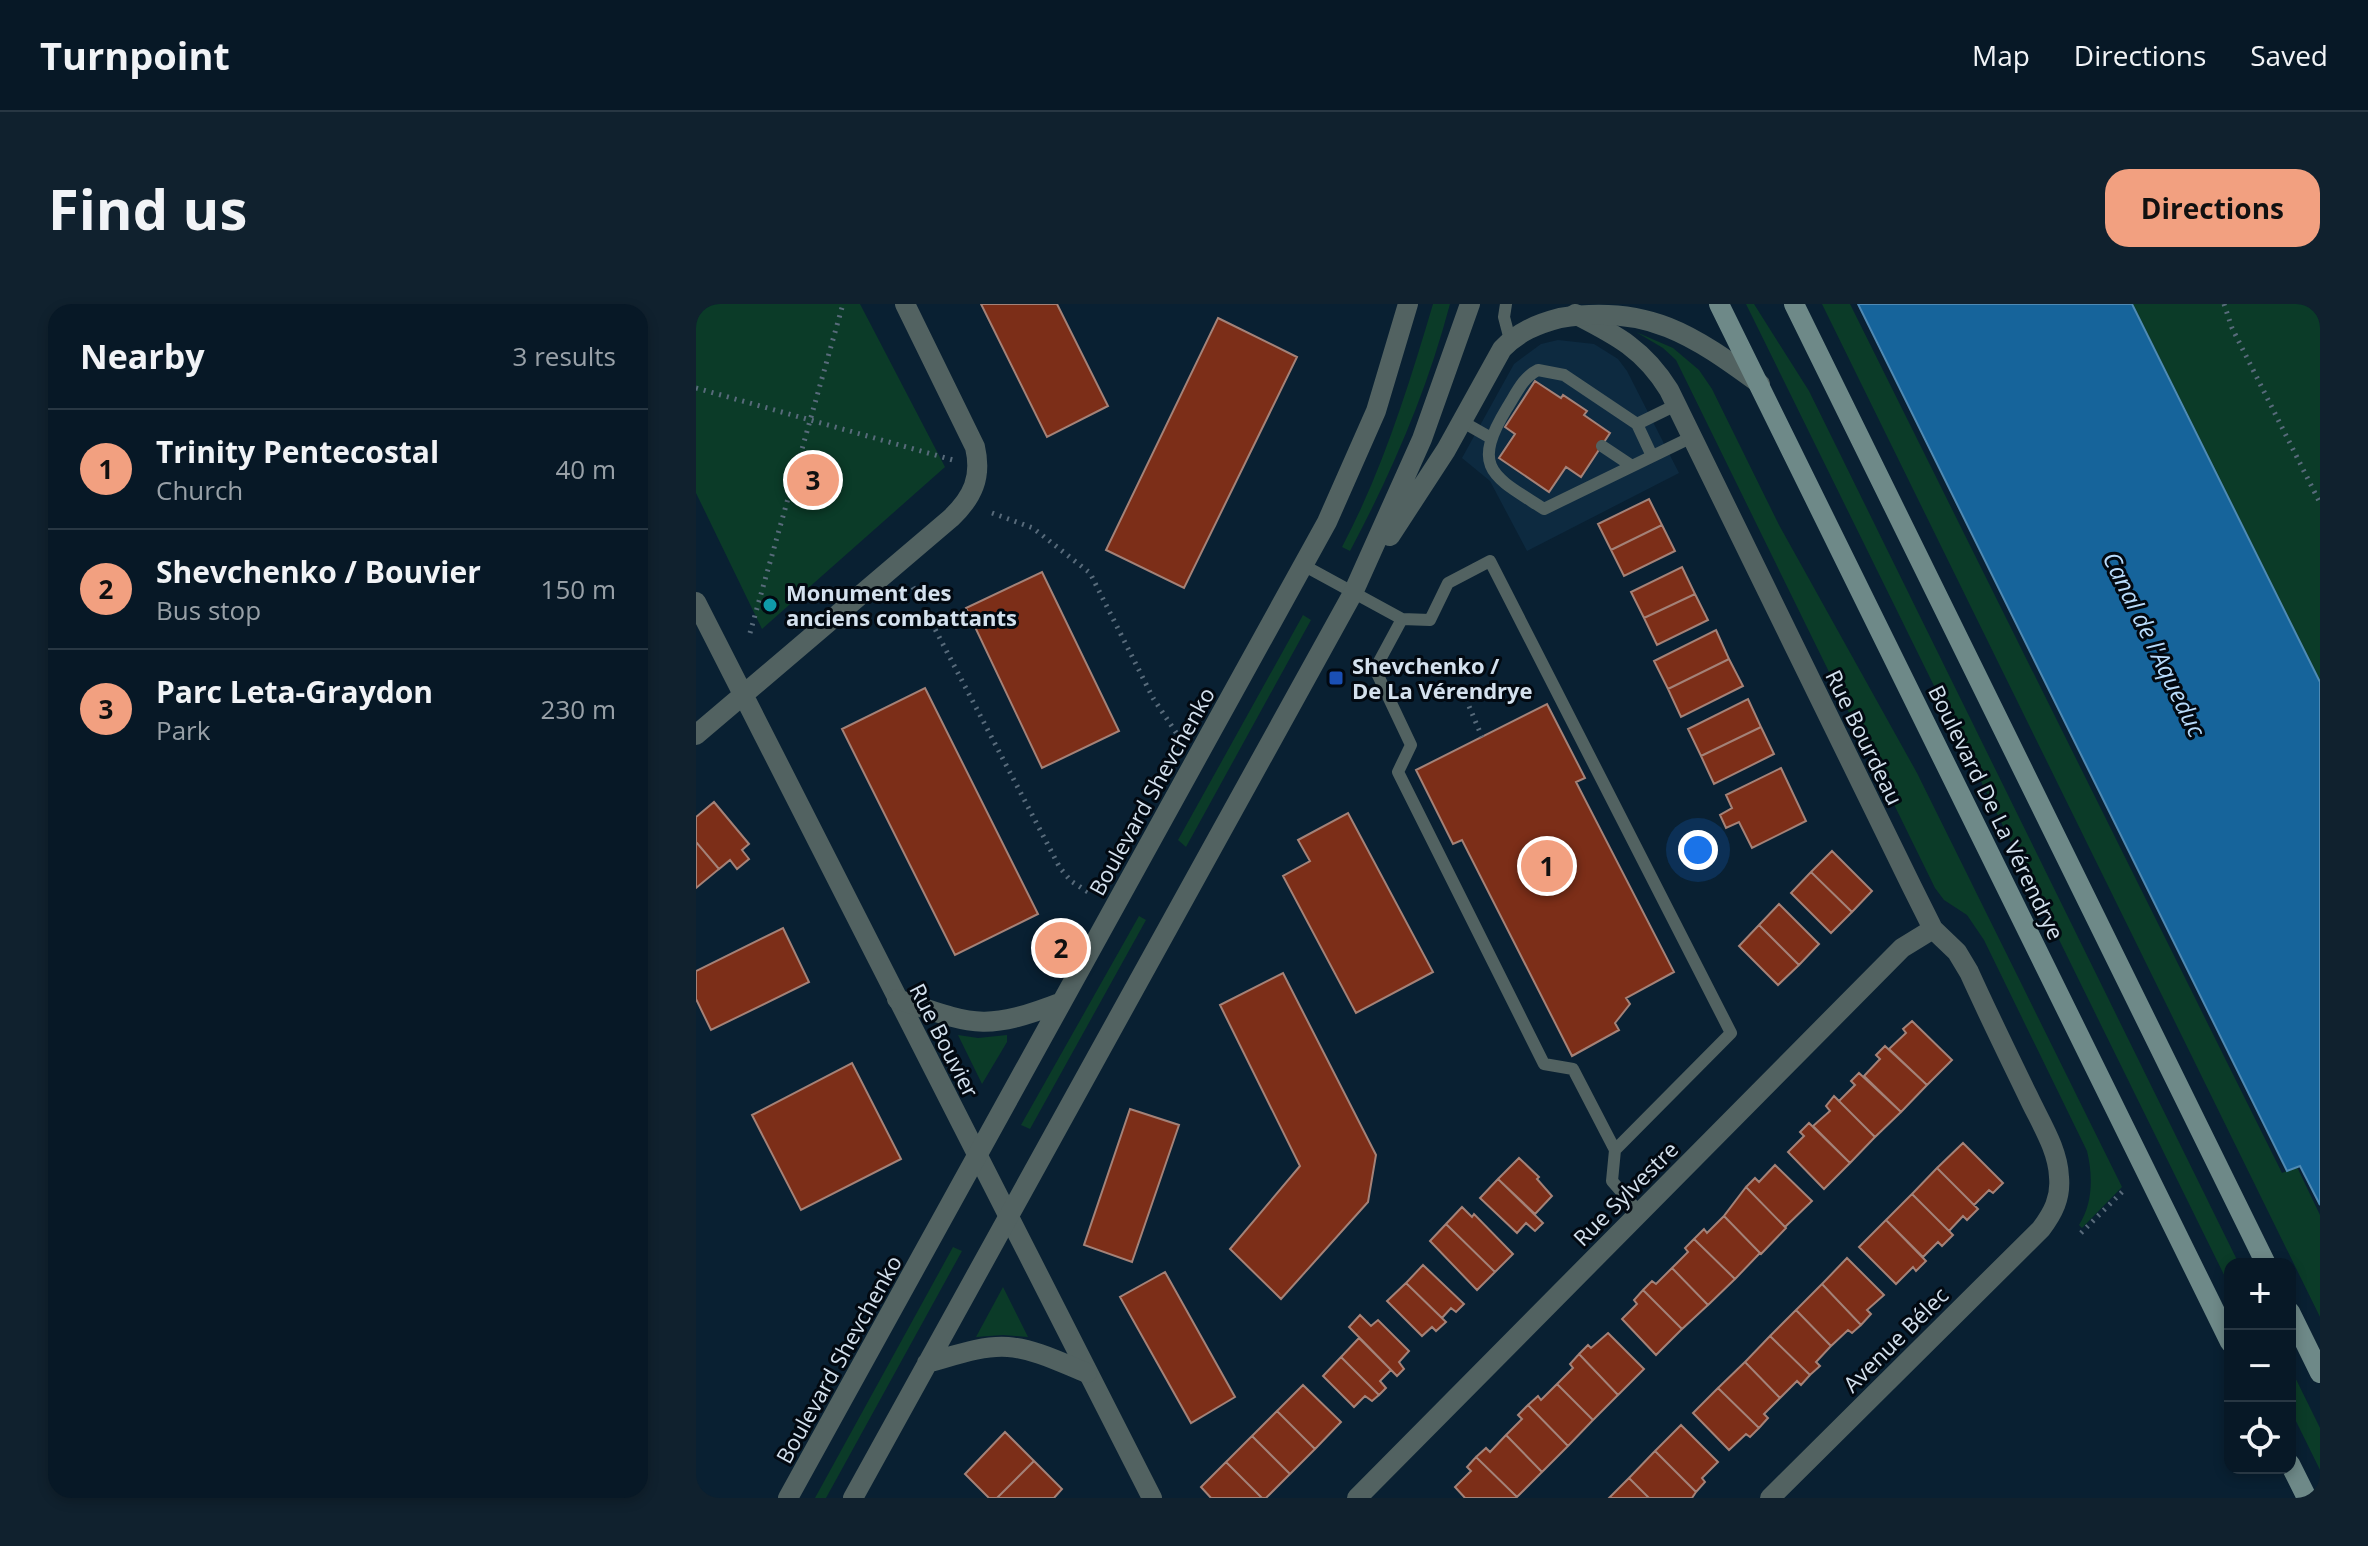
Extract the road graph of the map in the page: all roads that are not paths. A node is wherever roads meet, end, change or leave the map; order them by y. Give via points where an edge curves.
1 (905, 304) edge
2 (1408, 304) edge
3 (1470, 304) edge
4 (1506, 304) edge
5 (1719, 304) edge
6 (1794, 304) edge
7 (1633, 308) edge
8 (1575, 314) junction
9 (1510, 340) junction
10 (1760, 384) junction
11 (1676, 405) junction
12 (1461, 421) junction
13 (1637, 424) junction
14 (1692, 437) junction
15 (1491, 438) junction
16 (1602, 446) dead end
17 (1652, 456) junction
18 (1632, 466) junction
19 (1303, 565) junction
20 (1353, 593) junction
21 (696, 602) edge
22 (1402, 619) junction
23 (743, 695) junction
24 (696, 735) edge
25 (1933, 929) junction
26 (897, 999) junction
27 (1062, 1002) junction
28 (1615, 1150) junction
29 (977, 1156) junction
30 (1639, 1212) junction
31 (2053, 1213) joint
32 (1008, 1215) junction
33 (2263, 1258) edge
34 (2296, 1324) edge
35 (2224, 1330) edge
36 (927, 1363) junction
37 (1087, 1373) junction
38 (2320, 1373) edge
39 (2295, 1474) edge
40 (788, 1498) edge
41 (853, 1498) edge
42 (1152, 1498) edge
43 (1357, 1498) edge
44 (1770, 1498) edge
45 (2307, 1498) edge

1 - 23 street via 975,447 975,485 951,518
2 - 19 street, Boulevard Shevchenko via 1365,441
3 - 20 street via 1422,439
4 - 9 lane
5 - 10 main road, Boulevard De La Vérendrye
6 - 33 main road, Boulevard De La Vérendrye
7 - 8 street
7 - 10 street via 1691,335
8 - 9 street
8 - 11 street, Rue Bourdeau via 1642,354
9 - 12 street
10 - 35 main road, Boulevard De La Vérendrye
11 - 13 lane
11 - 14 street, Rue Bourdeau
12 - 15 lane
12 - 20 street
13 - 15 lane via 1564,375 1544,369 1526,378
13 - 17 lane
14 - 17 lane
14 - 25 street, Rue Bourdeau
15 - 18 lane via 1487,453 1494,474 1544,509
16 - 18 lane
17 - 18 lane
19 - 20 lane
19 - 27 street, Boulevard Shevchenko
20 - 22 lane
20 - 32 street
21 - 23 street, Rue Bouvier
22 - 28 lane via 1375,669 1411,745 1398,772 1544,1064 1573,1069
22 - 28 lane via 1430,620 1448,583 1490,561 1731,1033
23 - 24 street
23 - 26 street, Rue Bouvier
25 - 30 street, Rue Sylvestre via 1902,948
25 - 31 street, Rue Bourdeau via 1969,972 2055,1155 2060,1181
26 - 27 street via 984,1024
26 - 29 street, Rue Bouvier
27 - 29 street, Boulevard Shevchenko
28 - 30 lane via 1612,1181
29 - 32 street, Rue Bouvier
29 - 40 street, Boulevard Shevchenko
30 - 43 street, Rue Sylvestre
31 - 44 street, Avenue Bélec
32 - 36 street
32 - 37 street, Rue Bouvier
34 - 38 main road
36 - 37 street via 1009,1347
36 - 41 street
37 - 42 street, Rue Bouvier
39 - 45 main road

